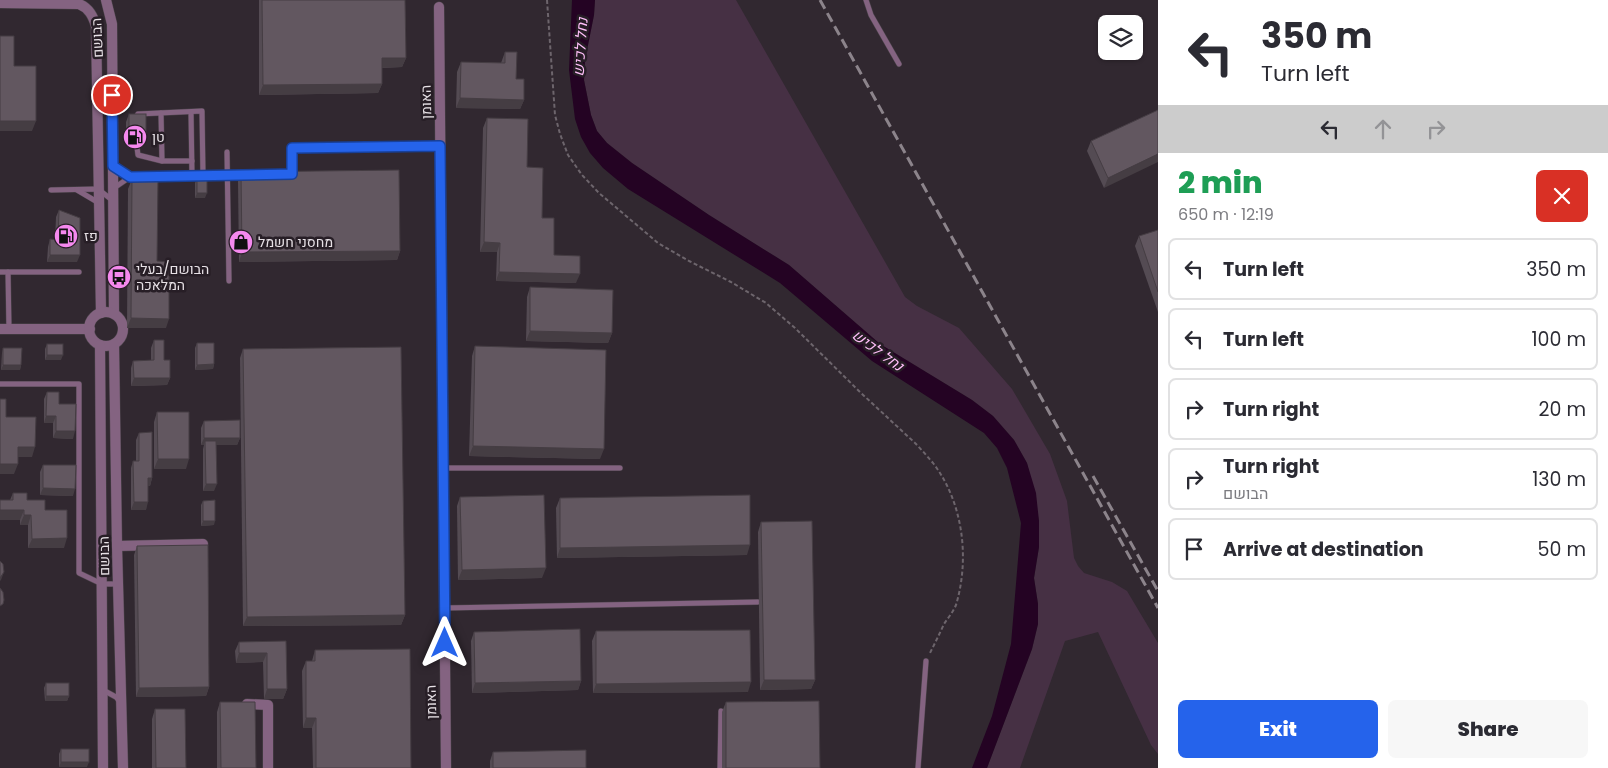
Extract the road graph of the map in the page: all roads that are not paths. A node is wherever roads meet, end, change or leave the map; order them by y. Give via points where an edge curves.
1 (106, 0) edge
2 (866, 0) edge
3 (0, 4) edge
4 (439, 7) dead end
5 (899, 64) dead end
6 (190, 112) junction
7 (161, 113) junction
8 (133, 123) edge
9 (134, 131) edge
10 (440, 146) junction
11 (227, 152) dead end
12 (162, 160) junction
13 (192, 161) junction
14 (113, 166) junction
15 (283, 174) edge
16 (227, 175) junction
17 (255, 175) edge
18 (192, 176) junction
19 (203, 176) junction
20 (130, 177) junction
21 (74, 189) junction
22 (98, 189) junction
23 (113, 189) junction
24 (51, 190) dead end
25 (114, 202) junction
26 (99, 203) junction
27 (0, 272) edge
28 (8, 272) junction
29 (79, 272) dead end
30 (229, 281) dead end
31 (101, 314) junction
32 (114, 314) junction
33 (4, 329) edge
34 (90, 329) junction
35 (114, 344) junction
36 (100, 345) junction
37 (0, 384) edge
38 (443, 468) junction
39 (620, 468) dead end
40 (203, 544) edge
41 (117, 546) junction
42 (102, 584) junction
43 (118, 584) junction
44 (758, 602) dead end
45 (444, 608) junction
46 (926, 661) road end
47 (103, 690) junction
48 (122, 704) junction
49 (247, 704) edge
50 (721, 711) dead end
51 (103, 768) edge
52 (123, 768) edge
53 (268, 768) edge
54 (446, 768) edge
55 (720, 768) edge
56 (918, 768) edge

1 - 14 street, הבושם via 112,24
2 - 5 lane
3 - 22 street, הבושם via 79,4 85,6 94,18
4 - 10 street, האומן
6 - 7 lane
6 - 13 lane
6 - 19 lane via 202,111
7 - 8 lane via 138,114
7 - 12 lane
9 - 12 lane via 138,155
10 - 15 lane via 292,148 292,174
10 - 38 street, האומן
11 - 16 lane
12 - 13 lane
13 - 18 lane
14 - 20 lane
14 - 23 street, הבושם
16 - 17 lane
16 - 19 lane
16 - 30 lane
18 - 19 lane
18 - 20 lane
20 - 23 lane
21 - 22 lane
21 - 24 lane
21 - 26 lane
22 - 25 lane
22 - 26 street, הבושם
23 - 25 street, הבושם
25 - 32 street, הבושם
26 - 31 street, הבושם
27 - 28 lane
28 - 29 lane
28 - 33 lane
31 - 32 street
31 - 34 street via 93,319
32 - 35 street via 123,328 121,338
33 - 34 street
34 - 36 street via 92,338
35 - 36 street
35 - 41 street, הבושם
36 - 42 street, הבושם
37 - 42 lane via 79,384 79,574
38 - 39 lane
38 - 45 street, האומן
40 - 41 street
41 - 43 street, הבושם
42 - 43 lane
42 - 47 street, הבושם
43 - 48 street, הבושם
44 - 45 lane
45 - 54 street, האומן
46 - 56 lane
47 - 48 lane
47 - 51 street, הבושם
48 - 52 street, הבושם
49 - 53 street via 268,705
50 - 55 lane

